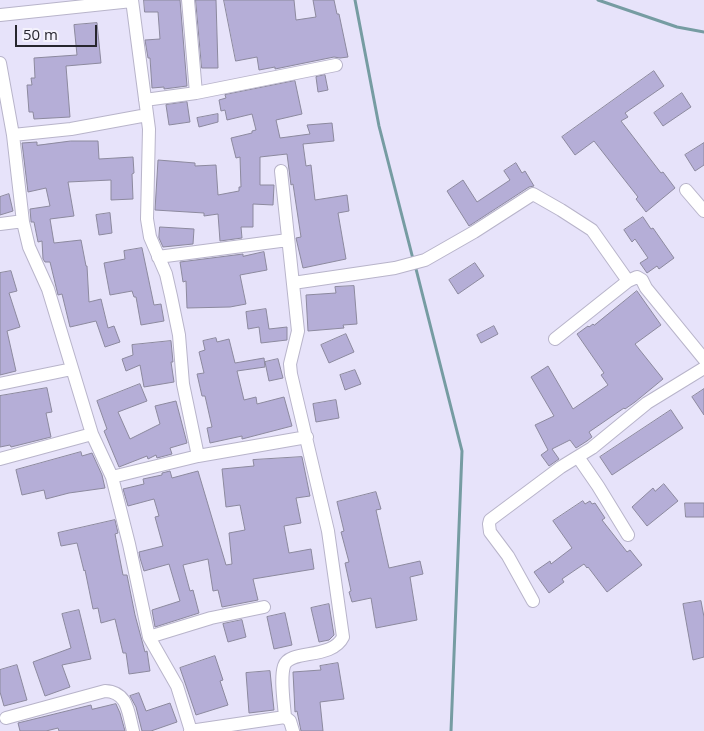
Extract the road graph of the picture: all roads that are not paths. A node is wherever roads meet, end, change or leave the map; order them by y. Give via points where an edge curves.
1 (132, 0) edge
2 (188, 0) edge
3 (0, 15) edge
4 (0, 63) edge
5 (336, 65) dead end
6 (2, 89) edge
7 (196, 92) junction
8 (145, 100) junction
9 (147, 114) junction
10 (13, 135) junction
11 (281, 171) dead end
12 (686, 190) dead end
13 (704, 211) edge
14 (23, 222) junction
15 (0, 224) edge
16 (288, 240) junction
17 (158, 257) junction
18 (628, 281) junction
19 (292, 283) junction
20 (555, 339) dead end
21 (704, 360) edge
22 (704, 368) edge
23 (72, 369) junction
24 (0, 384) edge
25 (92, 434) junction
26 (307, 437) junction
27 (198, 456) junction
28 (578, 457) junction
29 (0, 459) edge
30 (112, 477) junction
31 (628, 535) dead end
32 (533, 600) dead end
33 (264, 607) dead end
34 (150, 638) junction
35 (285, 717) junction
36 (6, 718) dead end
37 (133, 731) edge
38 (191, 731) edge
39 (293, 731) edge

1 - 3 street
1 - 8 street
2 - 7 street
4 - 6 street
5 - 7 street
6 - 10 street
7 - 8 street
8 - 9 street
9 - 10 street via 71,130
9 - 17 street via 148,219 150,237
10 - 14 street
11 - 16 street
12 - 13 street
14 - 15 street
14 - 23 street via 29,246 48,289
16 - 17 street
16 - 19 street
17 - 27 street via 166,274 179,335 182,384
18 - 19 street via 592,230 533,194 425,260 395,268
18 - 20 street
18 - 21 street via 638,277 642,280
19 - 26 street via 298,331 290,364
22 - 28 street via 647,403
23 - 24 street
23 - 25 street
25 - 29 street
25 - 30 street
26 - 27 street
26 - 35 street via 328,531 343,637 332,650 289,660 284,665
27 - 30 street
28 - 31 street
28 - 32 street via 532,488 489,524 490,532
30 - 34 street
33 - 34 street via 211,618
34 - 38 street via 177,686
35 - 38 street
35 - 39 street
36 - 37 street via 105,691 115,692 125,702

